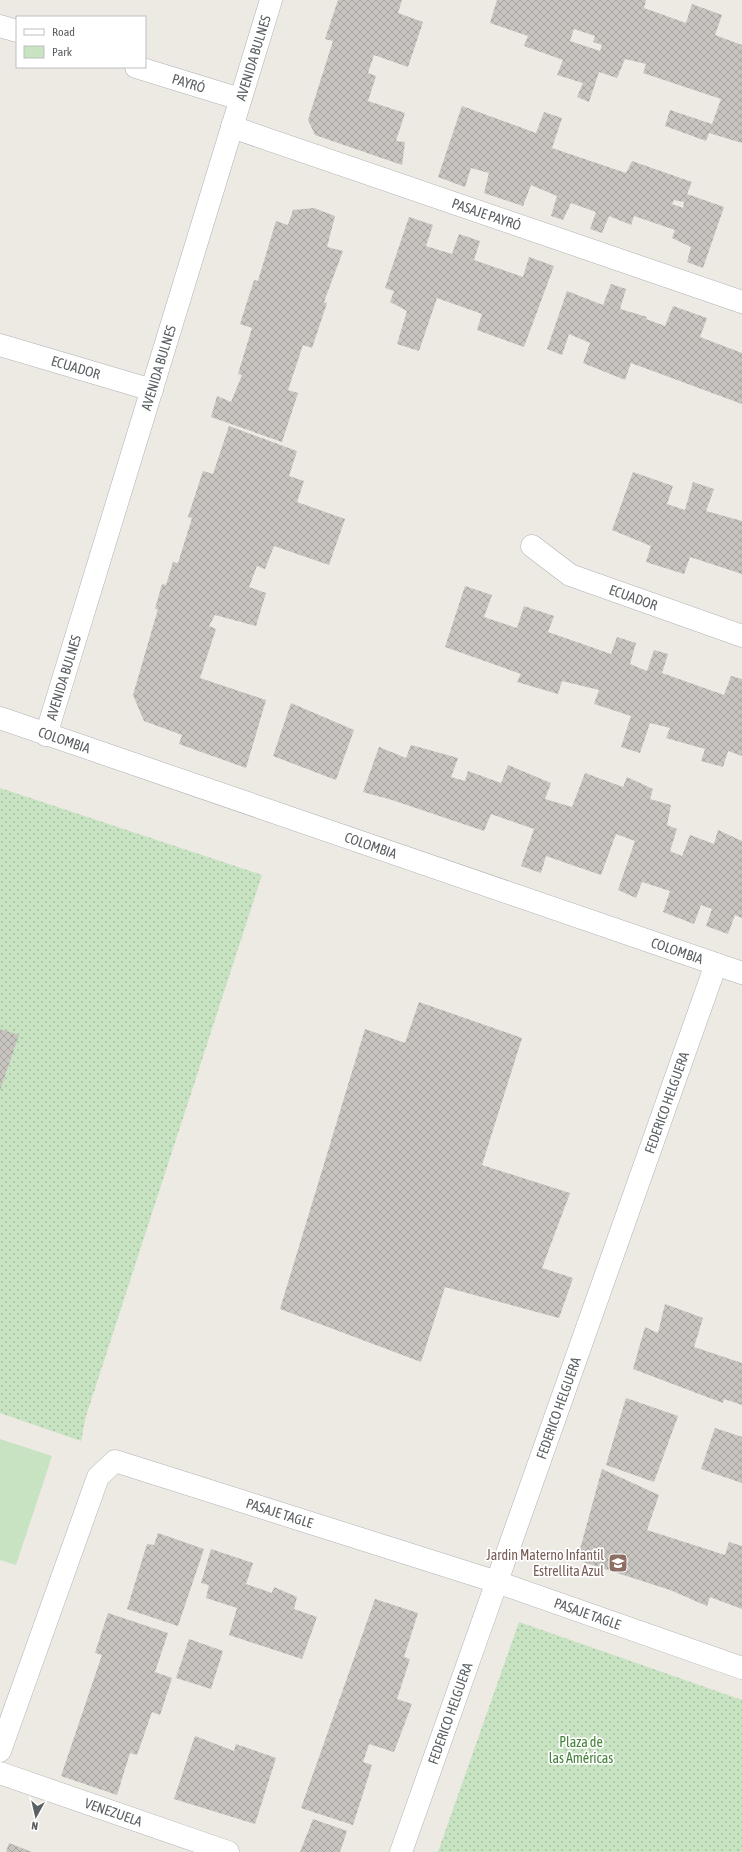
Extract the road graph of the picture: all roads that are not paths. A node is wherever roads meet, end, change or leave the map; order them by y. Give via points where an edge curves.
1 (271, 0) edge
2 (0, 26) edge
3 (16, 31) edge
4 (139, 68) edge
5 (240, 99) junction
6 (232, 127) junction
7 (742, 302) edge
8 (0, 345) edge
9 (152, 390) junction
10 (532, 546) dead end
11 (742, 636) edge
12 (0, 718) edge
13 (46, 735) junction
14 (716, 964) junction
15 (742, 973) edge
16 (497, 1582) junction
17 (742, 1668) edge
18 (0, 1751) edge
19 (0, 1773) edge
20 (228, 1852) edge
21 (401, 1852) edge

1 - 5 street, AVENIDA BULNES
2 - 3 street
4 - 5 street, PAYRÓ
5 - 6 street, AVENIDA BULNES
6 - 7 street, PASAJE PAYRÓ
6 - 9 street, AVENIDA BULNES
8 - 9 street, ECUADOR
9 - 13 street, AVENIDA BULNES
10 - 11 street, ECUADOR via 570,575
12 - 13 street, COLOMBIA
13 - 14 street, COLOMBIA
14 - 15 street, COLOMBIA
14 - 16 street, FEDERICO HELGUERA
16 - 17 street, PASAJE TAGLE
16 - 18 street, PASAJE TAGLE via 115,1461 98,1477
16 - 21 street, FEDERICO HELGUERA
19 - 20 street, VENEZUELA

